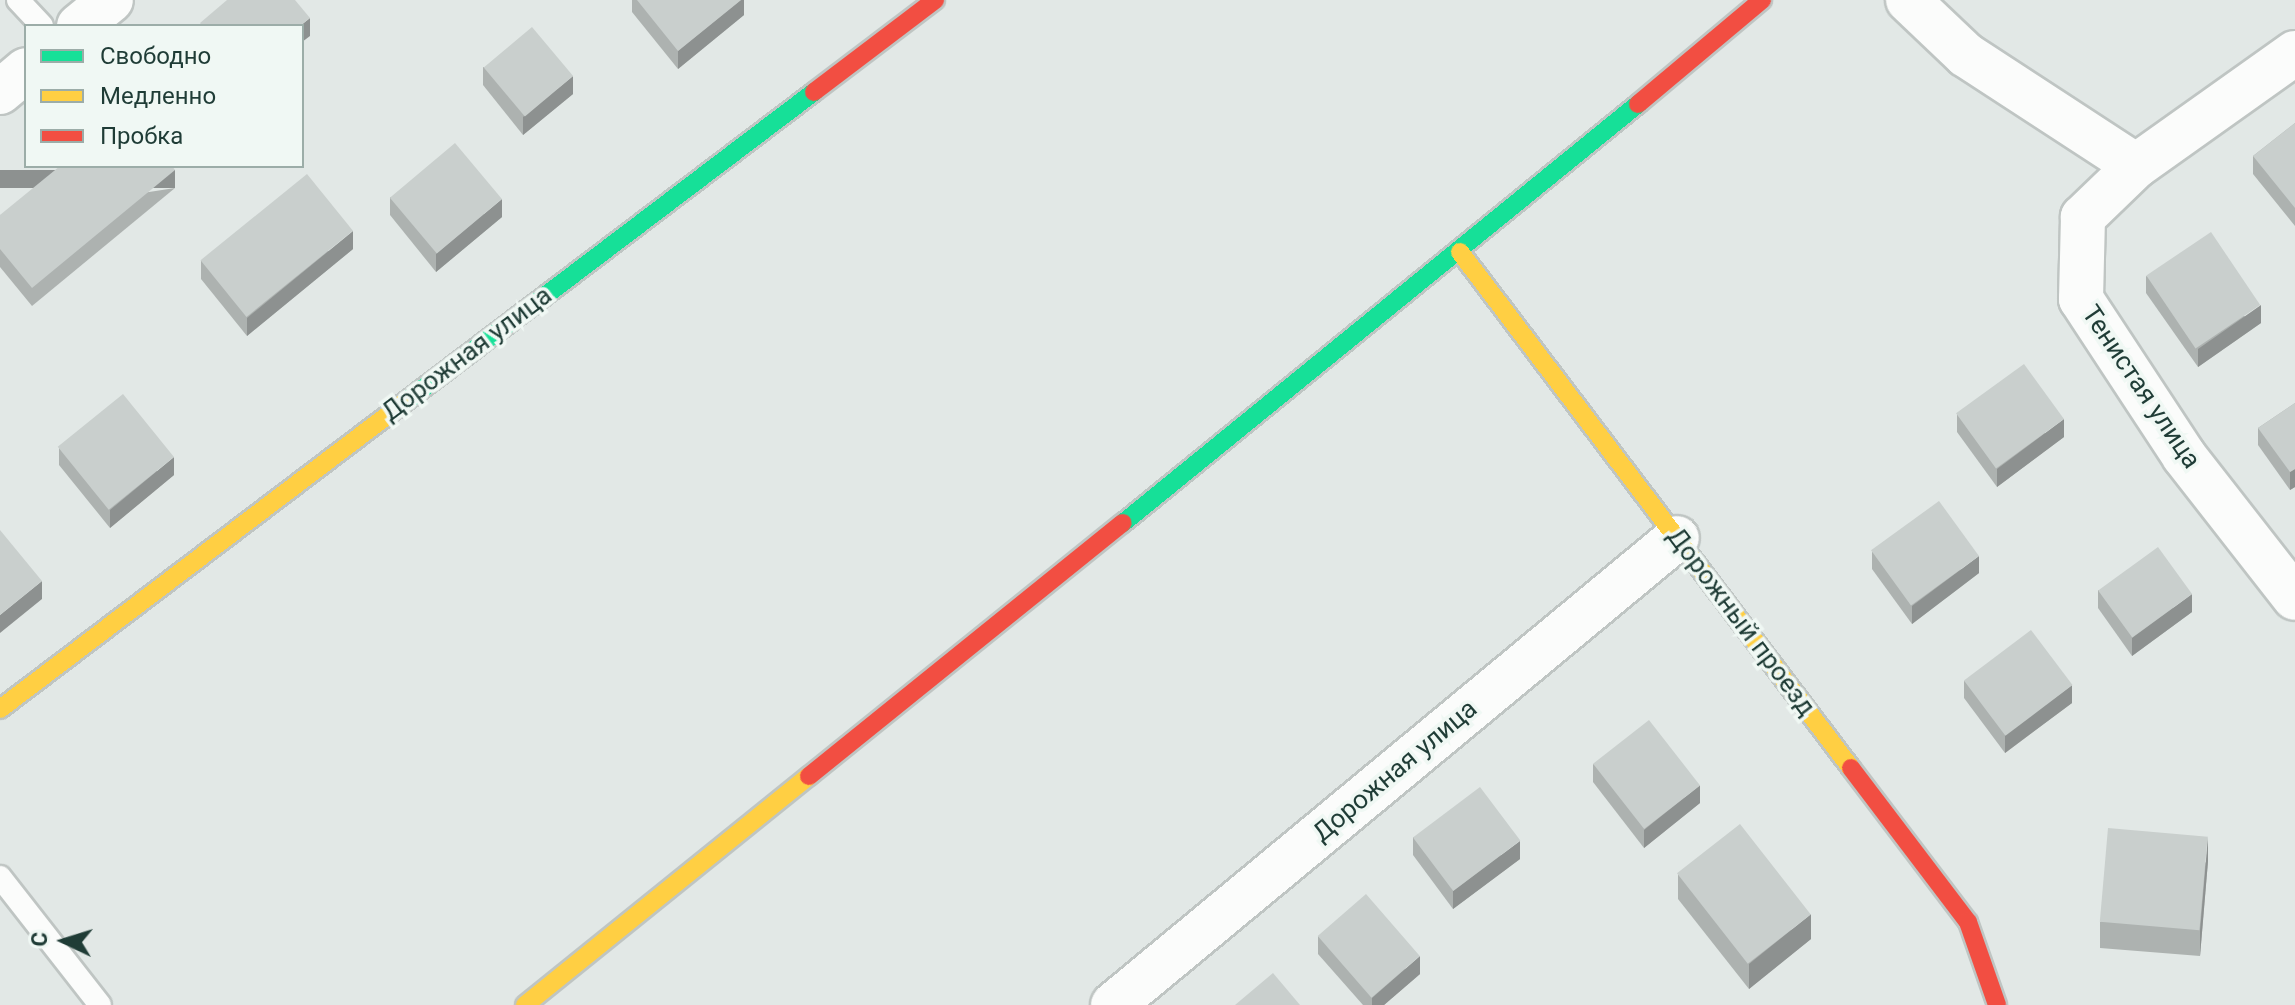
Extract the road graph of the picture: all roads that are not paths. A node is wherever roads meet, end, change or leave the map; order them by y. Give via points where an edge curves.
1 (18, 0) edge
2 (111, 0) edge
3 (935, 0) edge
4 (1762, 0) edge
5 (1908, 0) edge
6 (40, 24) edge
7 (81, 24) edge
8 (2295, 53) edge
9 (24, 72) edge
10 (0, 92) edge
11 (2136, 166) junction
12 (1460, 252) junction
13 (1677, 538) junction
14 (2295, 598) edge
15 (0, 709) edge
16 (0, 877) edge
17 (100, 1005) edge
18 (525, 1005) edge
19 (1113, 1005) edge
20 (1997, 1005) edge

1 - 6 lane
2 - 7 street
3 - 15 street, Дорожная улица
4 - 12 street
5 - 11 street via 1966,55
8 - 11 street, Тенистая улица
9 - 10 street
11 - 14 street, Тенистая улица via 2083,217 2081,299 2184,456
12 - 13 street, Дорожный проезд
12 - 18 street
13 - 19 street, Дорожная улица
13 - 20 street, Дорожный проезд via 1968,922
16 - 17 lane

